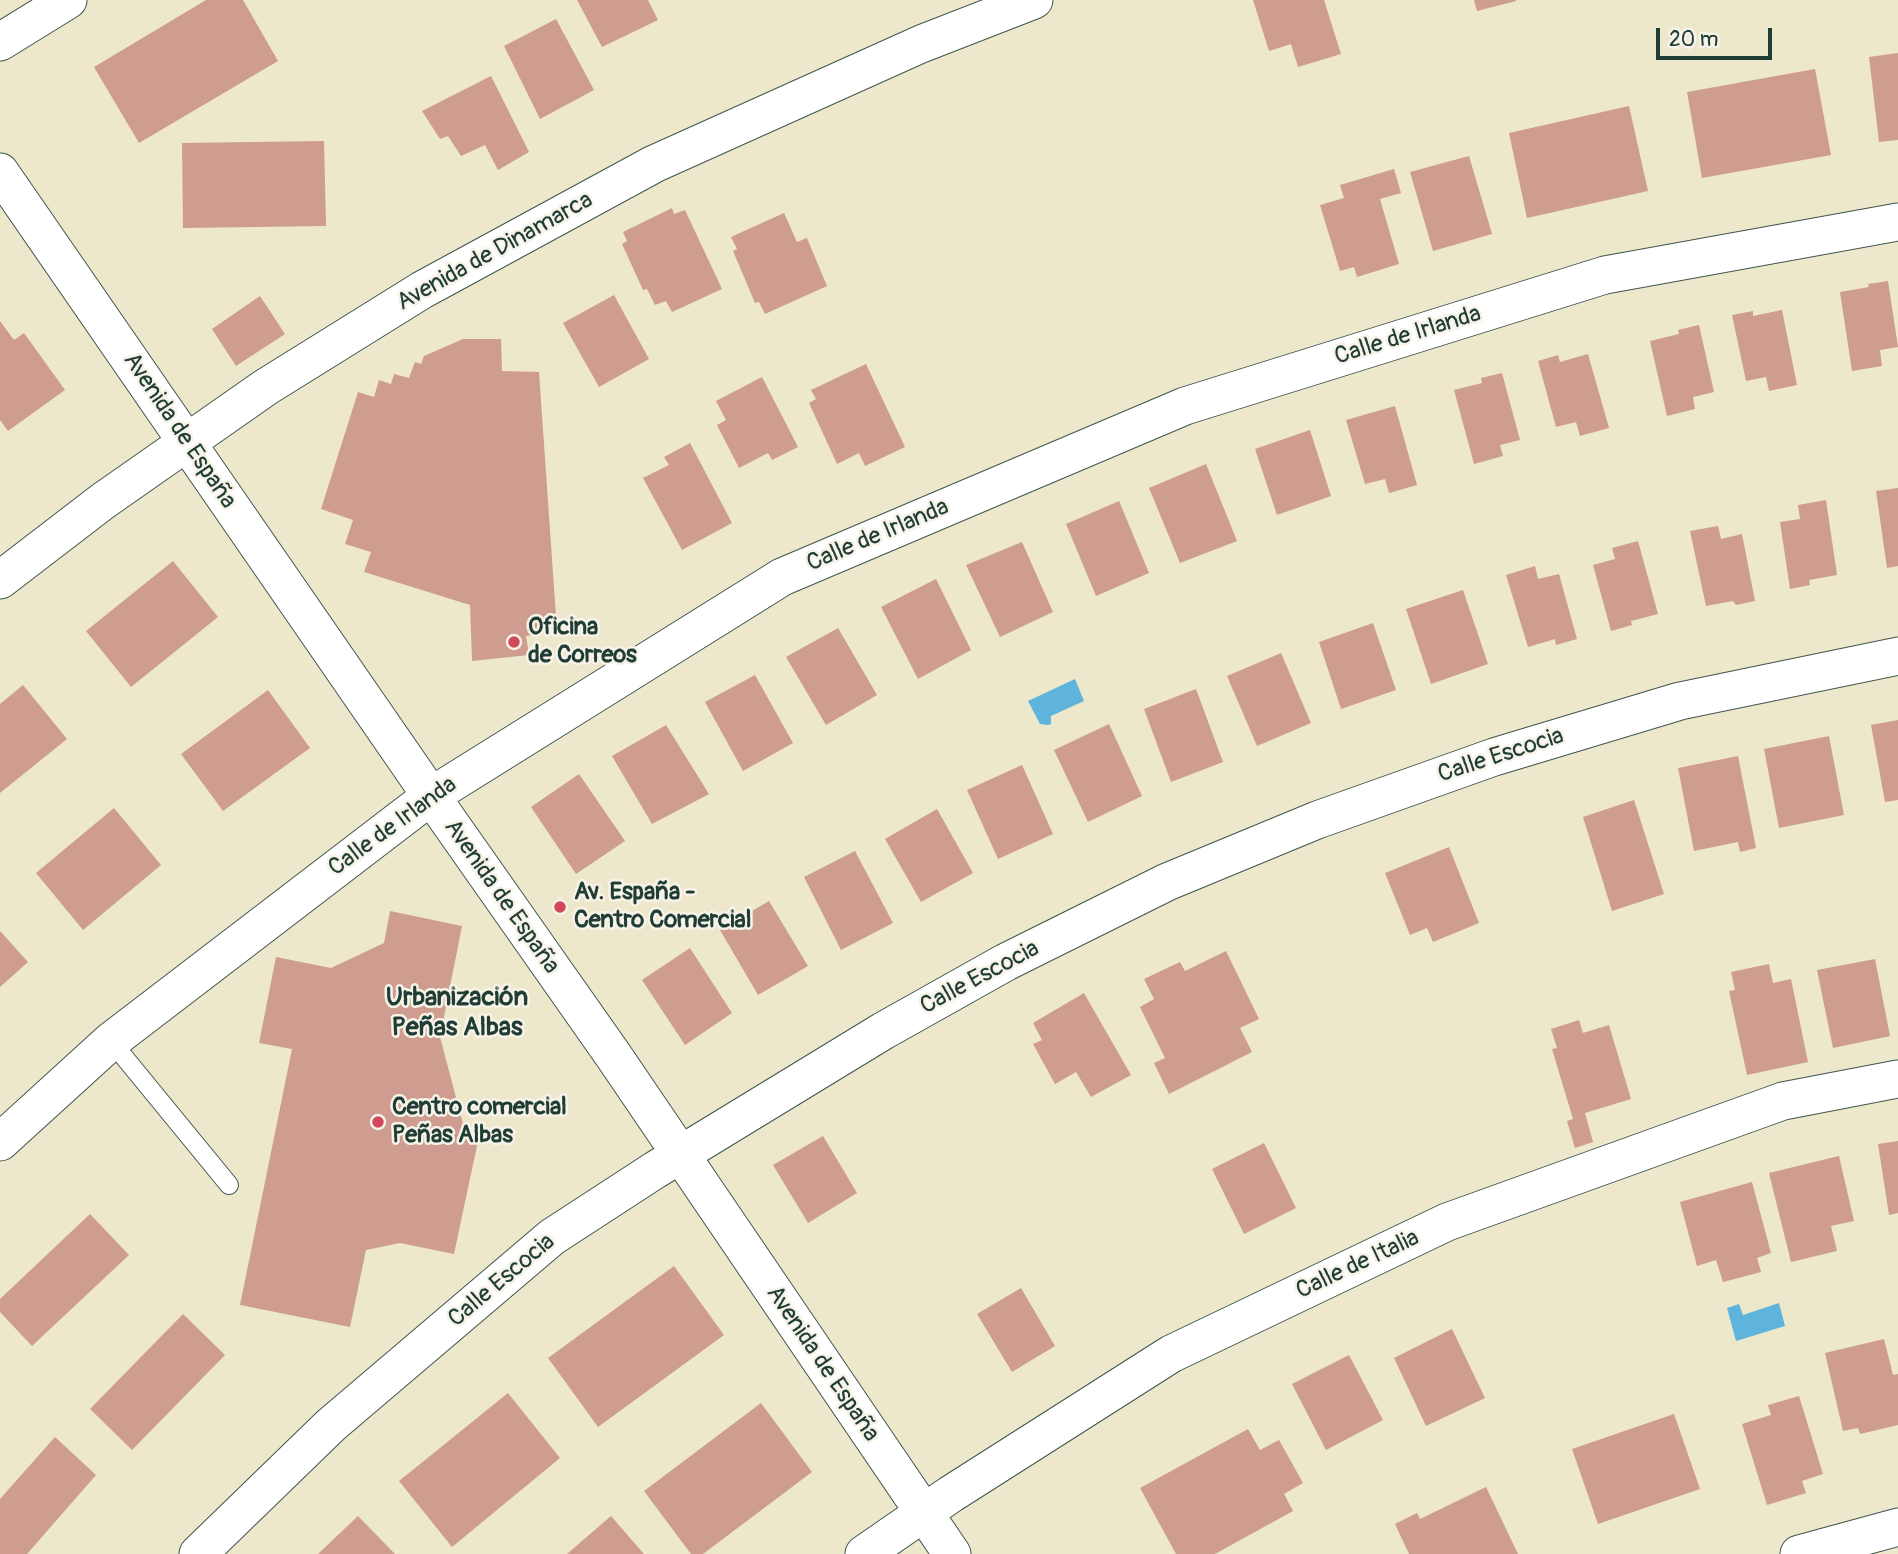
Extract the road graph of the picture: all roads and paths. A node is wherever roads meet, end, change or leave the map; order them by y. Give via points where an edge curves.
1 (68, 0) edge
2 (1034, 0) edge
3 (0, 41) edge
4 (0, 172) edge
5 (1898, 222) edge
6 (187, 442) junction
7 (0, 580) edge
8 (1898, 656) edge
9 (430, 796) junction
10 (111, 1041) junction
11 (1898, 1079) edge
12 (0, 1142) edge
13 (680, 1155) junction
14 (229, 1185) dead end
15 (924, 1513) junction
16 (1898, 1527) edge
17 (198, 1554) edge
18 (864, 1554) edge
19 (952, 1554) edge
20 (1800, 1554) edge

1 - 3 street
2 - 6 street, Avenida de Dinamarca via 921,44 654,164 422,290
4 - 6 street, Avenida de España
5 - 9 street, Calle de Irlanda via 1605,275 1185,406 782,577
6 - 7 street, Avenida de Dinamarca
6 - 9 street, Avenida de España
8 - 13 street, Calle Escocia via 1680,701 1494,757 1317,820 1167,882 1006,962
9 - 10 street, Calle de Irlanda
9 - 13 street, Avenida de España
10 - 12 street, Calle de Irlanda
10 - 14 lane
11 - 15 street, Calle de Italia via 1783,1101 1447,1222 1171,1354
13 - 15 street, Avenida de España
13 - 17 street, Calle Escocia via 552,1237 331,1424
15 - 18 street, Calle de Italia
15 - 19 street, Avenida de España
16 - 20 street

